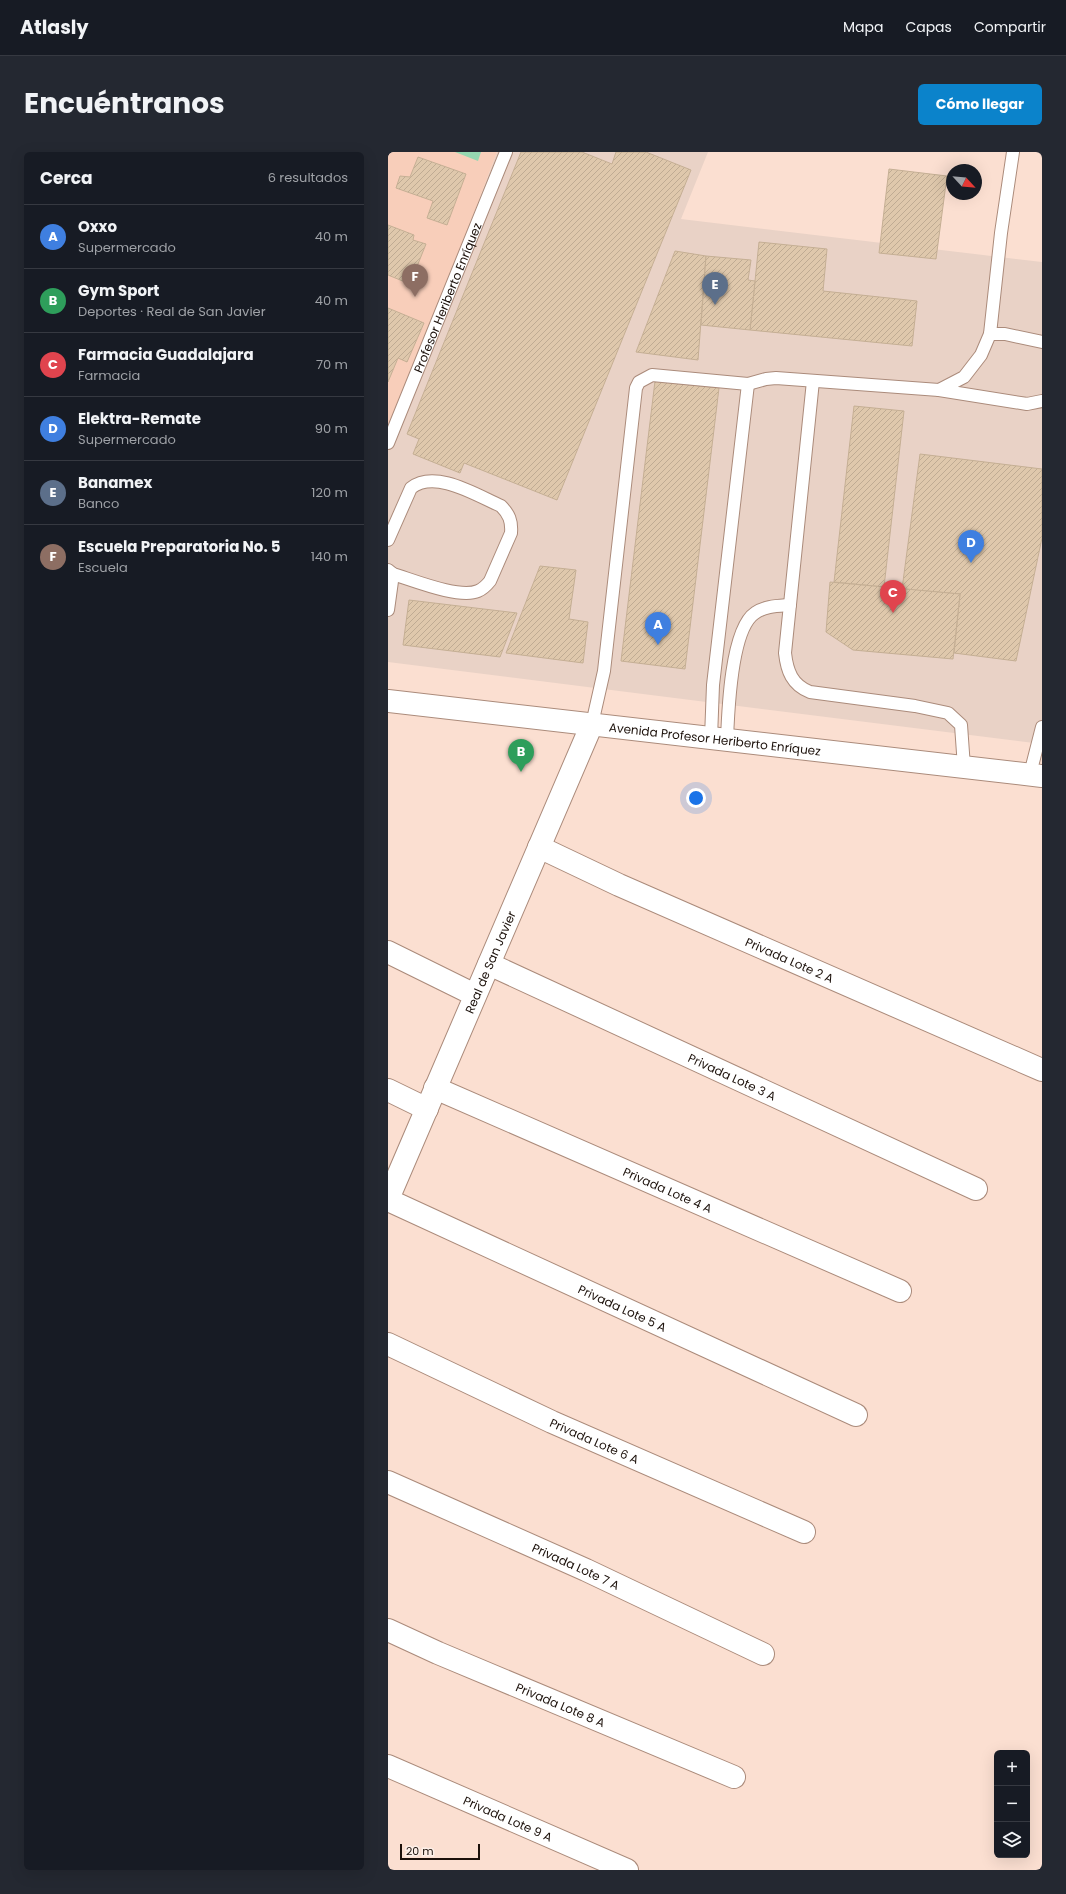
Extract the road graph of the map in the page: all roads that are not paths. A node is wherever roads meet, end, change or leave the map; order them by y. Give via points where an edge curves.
1 (506, 152) edge
2 (1013, 152) edge
3 (990, 334) junction
4 (1042, 342) edge
5 (813, 381) junction
6 (748, 384) junction
7 (939, 390) junction
8 (1042, 400) edge
9 (388, 443) edge
10 (388, 540) edge
11 (390, 572) edge
12 (790, 605) junction
13 (388, 610) edge
14 (388, 701) edge
15 (592, 724) junction
16 (1042, 727) edge
17 (719, 739) junction
18 (964, 767) junction
19 (1036, 775) edge
20 (539, 847) junction
21 (388, 952) edge
22 (489, 964) junction
23 (475, 995) junction
24 (1042, 1070) edge
25 (436, 1088) junction
26 (388, 1090) edge
27 (427, 1109) junction
28 (976, 1189) dead end
29 (388, 1200) edge
30 (900, 1291) dead end
31 (388, 1344) edge
32 (856, 1415) dead end
33 (388, 1482) edge
34 (804, 1532) dead end
35 (388, 1630) edge
36 (763, 1654) dead end
37 (388, 1766) edge
38 (734, 1776) dead end
39 (628, 1870) edge

1 - 9 lane, Profesor Heriberto Enríquez
2 - 3 lane
3 - 4 lane via 1005,334
3 - 7 lane via 981,355 964,377
5 - 6 lane via 766,378
5 - 7 lane
5 - 12 lane
6 - 15 lane via 652,375 639,382 636,388 604,671
6 - 17 lane via 713,685
7 - 8 lane via 1027,404 1039,403
10 - 11 lane via 411,488 426,480 440,481 501,506 512,525 490,581 477,592 452,591
11 - 13 lane
12 - 17 lane via 768,607 754,614 743,628
12 - 18 lane via 787,665 789,675 798,686 810,692 948,713 961,725
14 - 15 street, Avenida Profesor Heriberto Enríquez
15 - 17 street, Avenida Profesor Heriberto Enríquez
15 - 20 street, Real de San Javier
16 - 19 lane
17 - 18 street, Avenida Profesor Heriberto Enríquez
18 - 19 street, Avenida Profesor Heriberto Enríquez
20 - 22 street, Real de San Javier
20 - 24 street, Privada Lote 2 A via 619,885
21 - 23 street
22 - 23 street, Real de San Javier
22 - 28 street, Privada Lote 3 A
23 - 25 street, Real de San Javier
25 - 27 street, Real de San Javier
25 - 30 street, Privada Lote 4 A
26 - 27 street
27 - 29 street, Real de San Javier
29 - 32 street, Privada Lote 5 A
31 - 34 street, Privada Lote 6 A via 552,1422
33 - 36 street, Privada Lote 7 A via 586,1570
35 - 38 street, Privada Lote 8 A
37 - 39 street, Privada Lote 9 A

